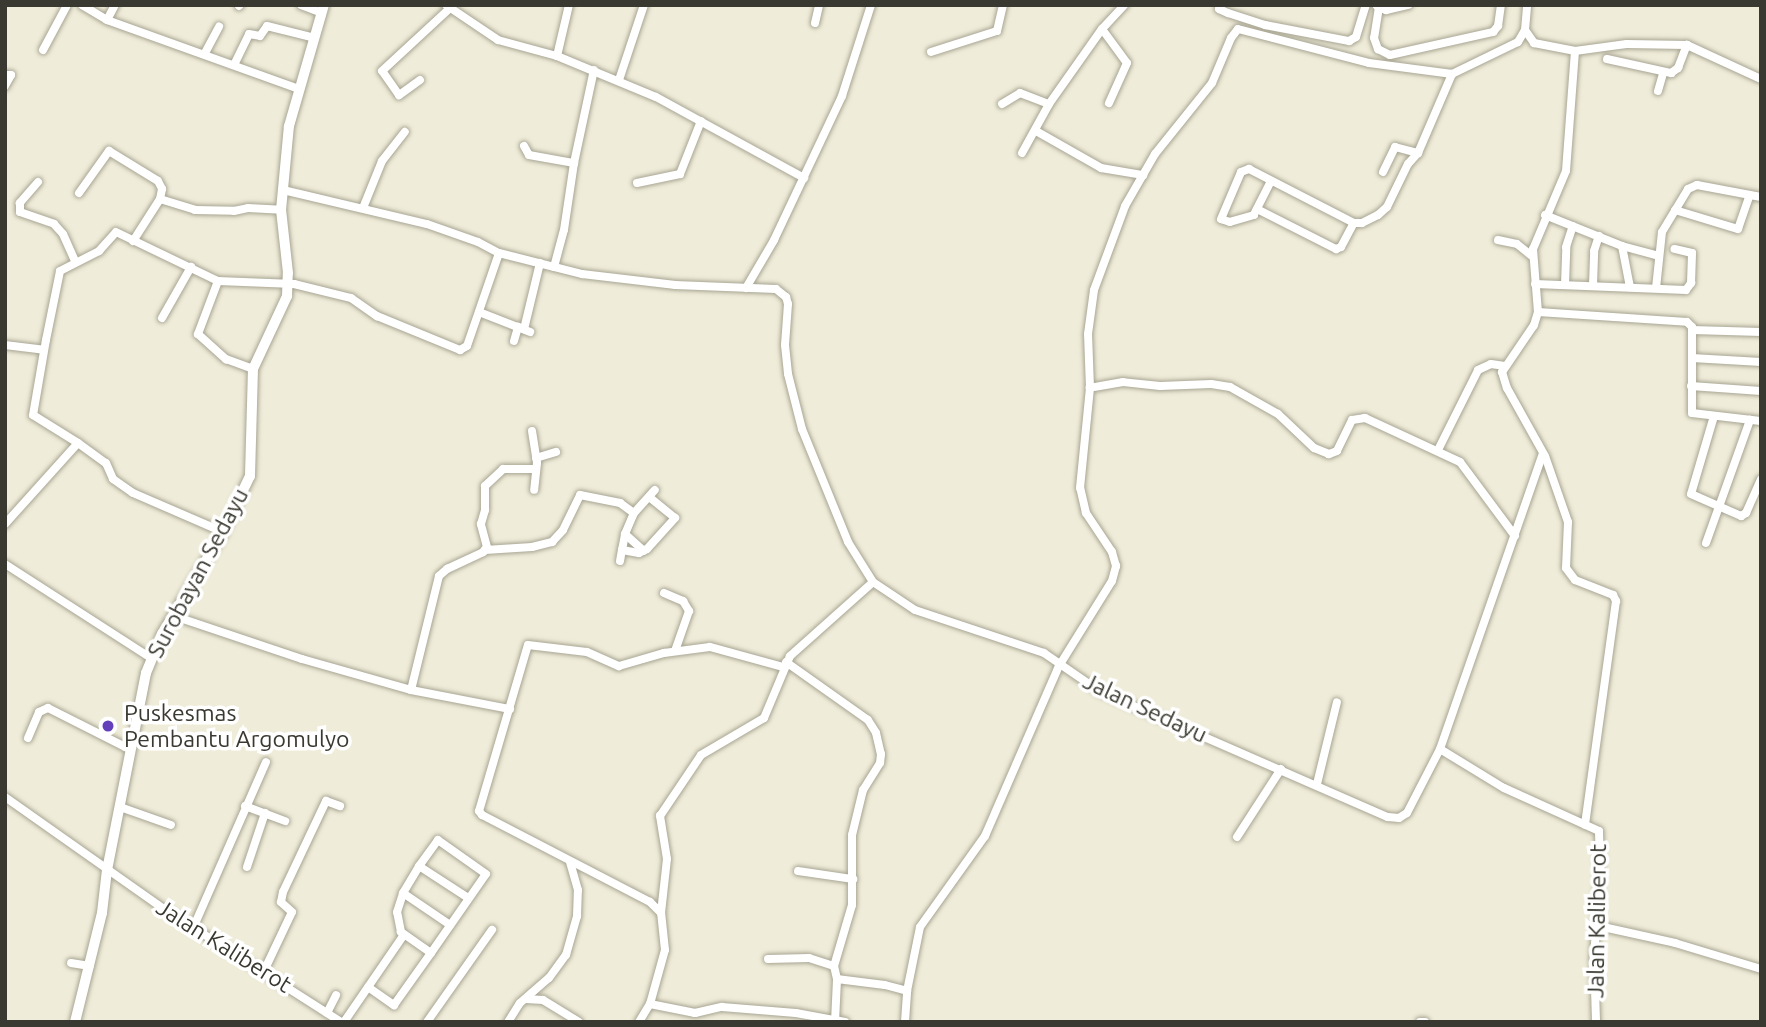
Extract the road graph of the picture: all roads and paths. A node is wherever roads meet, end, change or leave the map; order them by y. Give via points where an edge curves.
1 (67, 5) edge
2 (82, 5) edge
3 (115, 5) edge
4 (300, 5) edge
5 (307, 5) edge
6 (569, 5) edge
7 (644, 5) edge
8 (819, 5) edge
9 (871, 5) edge
10 (1003, 5) edge
11 (1124, 5) edge
12 (1366, 5) edge
13 (1408, 5) edge
14 (1502, 5) edge
15 (1527, 5) edge
16 (1218, 6) edge
17 (1378, 6) edge
18 (448, 7) edge
19 (323, 10) edge
20 (107, 20) junction
21 (815, 23) dead end
22 (219, 27) dead end
23 (1102, 29) junction
24 (1525, 30) junction
25 (315, 38) junction
26 (1518, 42) junction
27 (1534, 43) junction
28 (1687, 45) junction
29 (43, 50) dead end
30 (1575, 51) junction
31 (931, 52) dead end
32 (205, 53) junction
33 (557, 56) junction
34 (1607, 58) dead end
35 (234, 65) junction
36 (594, 70) junction
37 (1663, 73) junction
38 (1452, 74) junction
39 (5, 75) edge
40 (1761, 79) edge
41 (420, 80) dead end
42 (619, 80) junction
43 (5, 86) edge
44 (299, 89) junction
45 (1658, 91) dead end
46 (1109, 103) dead end
47 (1002, 104) dead end
48 (1049, 104) junction
49 (701, 121) junction
50 (1036, 131) junction
51 (405, 132) dead end
52 (524, 146) dead end
53 (1022, 153) dead end
54 (1418, 153) junction
55 (574, 163) junction
56 (1383, 172) dead end
57 (1143, 175) junction
58 (804, 178) junction
59 (1271, 181) junction
60 (38, 182) dead end
61 (637, 183) dead end
62 (283, 190) junction
63 (79, 193) dead end
64 (1750, 195) junction
65 (1761, 197) edge
66 (160, 199) junction
67 (363, 208) junction
68 (1257, 209) junction
69 (281, 210) junction
70 (1675, 210) junction
71 (1545, 215) junction
72 (1354, 222) junction
73 (1573, 226) junction
74 (1599, 236) junction
75 (1498, 240) dead end
76 (133, 241) junction
77 (1622, 246) junction
78 (1674, 249) dead end
79 (499, 253) junction
80 (1532, 256) junction
81 (1659, 256) junction
82 (75, 261) junction
83 (540, 263) junction
84 (191, 267) junction
85 (554, 267) junction
86 (218, 281) junction
87 (288, 284) junction
88 (1535, 284) junction
89 (1565, 285) junction
90 (1593, 285) junction
91 (1630, 286) junction
92 (746, 288) junction
93 (1656, 288) junction
94 (479, 312) junction
95 (1538, 312) junction
96 (162, 317) dead end
97 (525, 328) junction
98 (1692, 330) junction
99 (1761, 332) edge
100 (514, 341) dead end
101 (5, 345) edge
102 (44, 351) junction
103 (1692, 358) junction
104 (1761, 362) edge
105 (1505, 366) junction
106 (253, 369) junction
107 (1691, 386) junction
108 (1090, 388) junction
109 (1761, 391) edge
110 (1714, 416) junction
111 (1749, 420) junction
112 (1761, 421) edge
113 (532, 431) dead end
114 (78, 443) junction
115 (1438, 450) junction
116 (556, 452) dead end
117 (1543, 453) junction
118 (536, 458) junction
119 (536, 469) junction
120 (1761, 479) edge
121 (534, 489) dead end
122 (1718, 506) junction
123 (635, 513) junction
124 (5, 524) edge
125 (223, 532) junction
126 (625, 534) junction
127 (1515, 536) junction
128 (1706, 543) dead end
129 (485, 550) junction
130 (622, 550) junction
131 (645, 551) junction
132 (620, 561) dead end
133 (5, 564) edge
134 (873, 582) junction
135 (664, 593) dead end
136 (174, 616) junction
137 (674, 651) junction
138 (150, 658) junction
139 (784, 664) junction
140 (1059, 666) junction
141 (411, 690) junction
142 (1338, 702) dead end
143 (510, 709) junction
144 (28, 738) dead end
145 (1440, 748) junction
146 (131, 750) junction
147 (266, 762) dead end
148 (1281, 769) junction
149 (1317, 784) junction
150 (5, 797) edge
151 (245, 806) junction
152 (340, 806) dead end
153 (120, 807) junction
154 (265, 813) junction
155 (285, 821) dead end
156 (171, 825) dead end
157 (1585, 825) junction
158 (1237, 837) dead end
159 (570, 862) junction
160 (419, 866) junction
161 (247, 867) dead end
162 (107, 870) junction
163 (798, 871) dead end
164 (853, 879) junction
165 (403, 894) junction
166 (468, 898) junction
167 (661, 913) junction
168 (450, 925) junction
169 (1594, 925) junction
170 (194, 926) junction
171 (492, 930) dead end
172 (403, 936) junction
173 (431, 953) junction
174 (768, 959) dead end
175 (71, 962) dead end
176 (90, 966) junction
177 (834, 966) junction
178 (1761, 969) edge
179 (264, 971) junction
180 (837, 979) junction
181 (368, 987) junction
182 (907, 991) junction
183 (336, 995) dead end
184 (526, 999) junction
185 (650, 1004) junction
186 (327, 1013) junction
187 (838, 1021) edge
188 (75, 1022) edge
189 (343, 1022) edge
190 (427, 1022) edge
191 (508, 1022) edge
192 (579, 1022) edge
193 (639, 1022) edge
194 (905, 1022) edge
195 (1596, 1022) edge

1 - 29 street
2 - 20 street
3 - 20 street
4 - 19 street
5 - 19 street
6 - 33 street
7 - 42 street
8 - 21 street
9 - 58 street via 842,96
10 - 31 street via 997,31
11 - 23 street
12 - 16 street via 1356,37 1349,41 1265,25
13 - 17 street via 1386,10
14 - 17 street via 1493,32 1390,55 1378,49 1374,38
15 - 24 street
18 - 33 street via 498,40
18 - 41 street via 382,71 399,95
19 - 25 main road, Surobayan Sedayu
20 - 32 street
22 - 32 street
23 - 46 street via 1127,63
23 - 48 street
24 - 26 street
24 - 27 street
25 - 35 street via 267,26 260,36 250,34
25 - 44 main road, Surobayan Sedayu
26 - 27 street
26 - 38 street
27 - 30 street
28 - 30 street via 1627,44
28 - 37 street via 1678,68
28 - 40 street
30 - 71 street via 1566,171
32 - 35 street
33 - 36 street
34 - 37 street
35 - 44 street
36 - 42 street
36 - 55 street
37 - 45 street
38 - 54 street
38 - 57 street via 1369,63 1238,29 1212,83
39 - 43 street via 11,75
42 - 49 street
44 - 62 main road, Surobayan Sedayu via 289,125
47 - 48 street via 1020,93
48 - 50 street
49 - 58 street
49 - 61 street via 680,174
50 - 53 street
50 - 57 street via 1095,166
51 - 67 street via 382,161
52 - 55 street via 529,155
54 - 56 street via 1395,148
54 - 72 street via 1387,207 1368,221
55 - 85 street
57 - 108 street via 1125,206 1094,290 1088,334
58 - 92 street
59 - 68 street
59 - 68 street via 1249,169 1241,172 1221,217 1230,222 1252,217
59 - 72 street
60 - 82 street via 20,203 20,212 54,224
62 - 67 street
62 - 69 main road, Surobayan Sedayu
63 - 66 street via 109,151 158,181
64 - 65 street
64 - 70 street via 1692,186
64 - 70 street via 1738,229
66 - 69 street via 195,211
66 - 76 street
67 - 79 street via 440,229
68 - 72 street via 1336,249
69 - 87 main road, Surobayan Sedayu
70 - 81 street via 1662,232
71 - 73 street
71 - 80 street
73 - 74 street
73 - 89 street via 1566,247
74 - 77 street
74 - 90 street
75 - 80 street via 1517,244
76 - 82 street via 116,232 99,251
76 - 84 street
77 - 81 street
77 - 91 street
78 - 93 street via 1692,252 1690,286 1685,290
79 - 83 street
79 - 94 street
80 - 88 street
81 - 93 street
82 - 102 street via 58,275
83 - 85 street
83 - 97 street
84 - 86 street
84 - 96 street
85 - 92 street via 675,285
86 - 87 street
86 - 106 street via 198,334 226,359
87 - 94 street via 351,298 377,316 460,350 467,346
87 - 106 main road, Surobayan Sedayu via 285,304
88 - 89 street
88 - 95 street
89 - 90 street
90 - 91 street
91 - 93 street
92 - 134 street via 776,289 786,297 785,345 794,405 848,542
94 - 97 street
95 - 98 street via 1687,322
95 - 105 street via 1534,326
97 - 100 street
98 - 99 street
98 - 103 street
101 - 102 street
102 - 114 street via 33,415
103 - 104 street
103 - 107 street
105 - 115 street via 1491,364 1478,370
105 - 117 street via 1507,388
106 - 125 main road, Surobayan Sedayu via 252,468
107 - 109 street
107 - 110 street via 1692,414
108 - 115 street via 1123,382 1221,385 1260,402 1325,454 1335,453 1352,420 1360,418
108 - 140 street via 1080,488 1086,513 1116,566 1112,581
110 - 111 street
110 - 122 street via 1690,489
111 - 112 street
111 - 122 street
113 - 118 street
114 - 124 street
114 - 125 street via 106,463 113,479 133,493
115 - 127 street via 1460,462
116 - 118 street
117 - 127 street, Jalan Sedayu
117 - 157 street via 1570,526 1566,568 1575,580 1613,596 1616,606
118 - 119 street
119 - 121 street
119 - 129 street via 503,470 485,486 481,524
120 - 122 street via 1744,515
122 - 128 street
123 - 126 street
123 - 129 street via 620,503 580,495 552,542
123 - 131 street via 652,493 675,518
125 - 136 main road, Surobayan Sedayu
126 - 130 street
126 - 131 street
127 - 145 street, Jalan Sedayu
129 - 141 street via 439,576
130 - 131 street
130 - 132 street
133 - 138 street
134 - 139 street
134 - 140 street, Jalan Sedayu via 915,610 1015,641 1044,653
135 - 137 street via 682,601 689,611
136 - 138 main road, Surobayan Sedayu
136 - 141 street
137 - 139 street via 710,647
137 - 143 street via 619,666 587,652 529,644
138 - 146 main road, Surobayan Sedayu
139 - 164 street via 863,715 876,733 881,759 863,790 852,835
139 - 167 street via 764,718 701,755 660,816 667,859
140 - 148 street, Jalan Sedayu via 1099,691
140 - 182 street via 985,836 920,927
141 - 143 street
142 - 149 street
143 - 159 street via 479,811
144 - 146 street via 39,712 48,708
145 - 149 street, Jalan Sedayu via 1407,813 1399,818
145 - 157 street, Jalan Kaliberot via 1504,788
146 - 153 main road, Surobayan Sedayu
147 - 151 street
148 - 149 street, Jalan Sedayu
148 - 158 street
150 - 162 street, Jalan Kaliberot
151 - 154 street
151 - 170 street
152 - 179 street via 326,801 283,892 281,902 292,912
153 - 156 street
153 - 162 main road, Surobayan Sedayu
154 - 155 street
154 - 161 street
157 - 169 street, Jalan Kaliberot via 1599,831
159 - 167 street via 650,902
159 - 184 street via 578,890 572,938 549,978
160 - 165 street
160 - 166 street
160 - 166 street via 438,840 486,874
162 - 170 street, Jalan Kaliberot
162 - 176 main road, Surobayan Sedayu
163 - 164 street
164 - 177 street via 852,905
165 - 168 street
165 - 172 street via 397,914
166 - 168 street
167 - 185 street via 664,950
168 - 173 street
169 - 178 street
169 - 195 street, Jalan Kaliberot
170 - 179 street, Jalan Kaliberot
171 - 190 street
172 - 173 street
172 - 181 street
173 - 181 street via 394,1005
174 - 177 street via 809,958
175 - 176 street
176 - 188 main road, Surobayan Sedayu
177 - 180 street
179 - 186 street, Jalan Kaliberot
180 - 182 street
180 - 187 street
181 - 189 street
182 - 194 street
183 - 186 street
184 - 191 street
184 - 192 street via 543,1000
185 - 187 street via 695,1013 722,1007
185 - 193 street
186 - 189 street, Jalan Kaliberot

